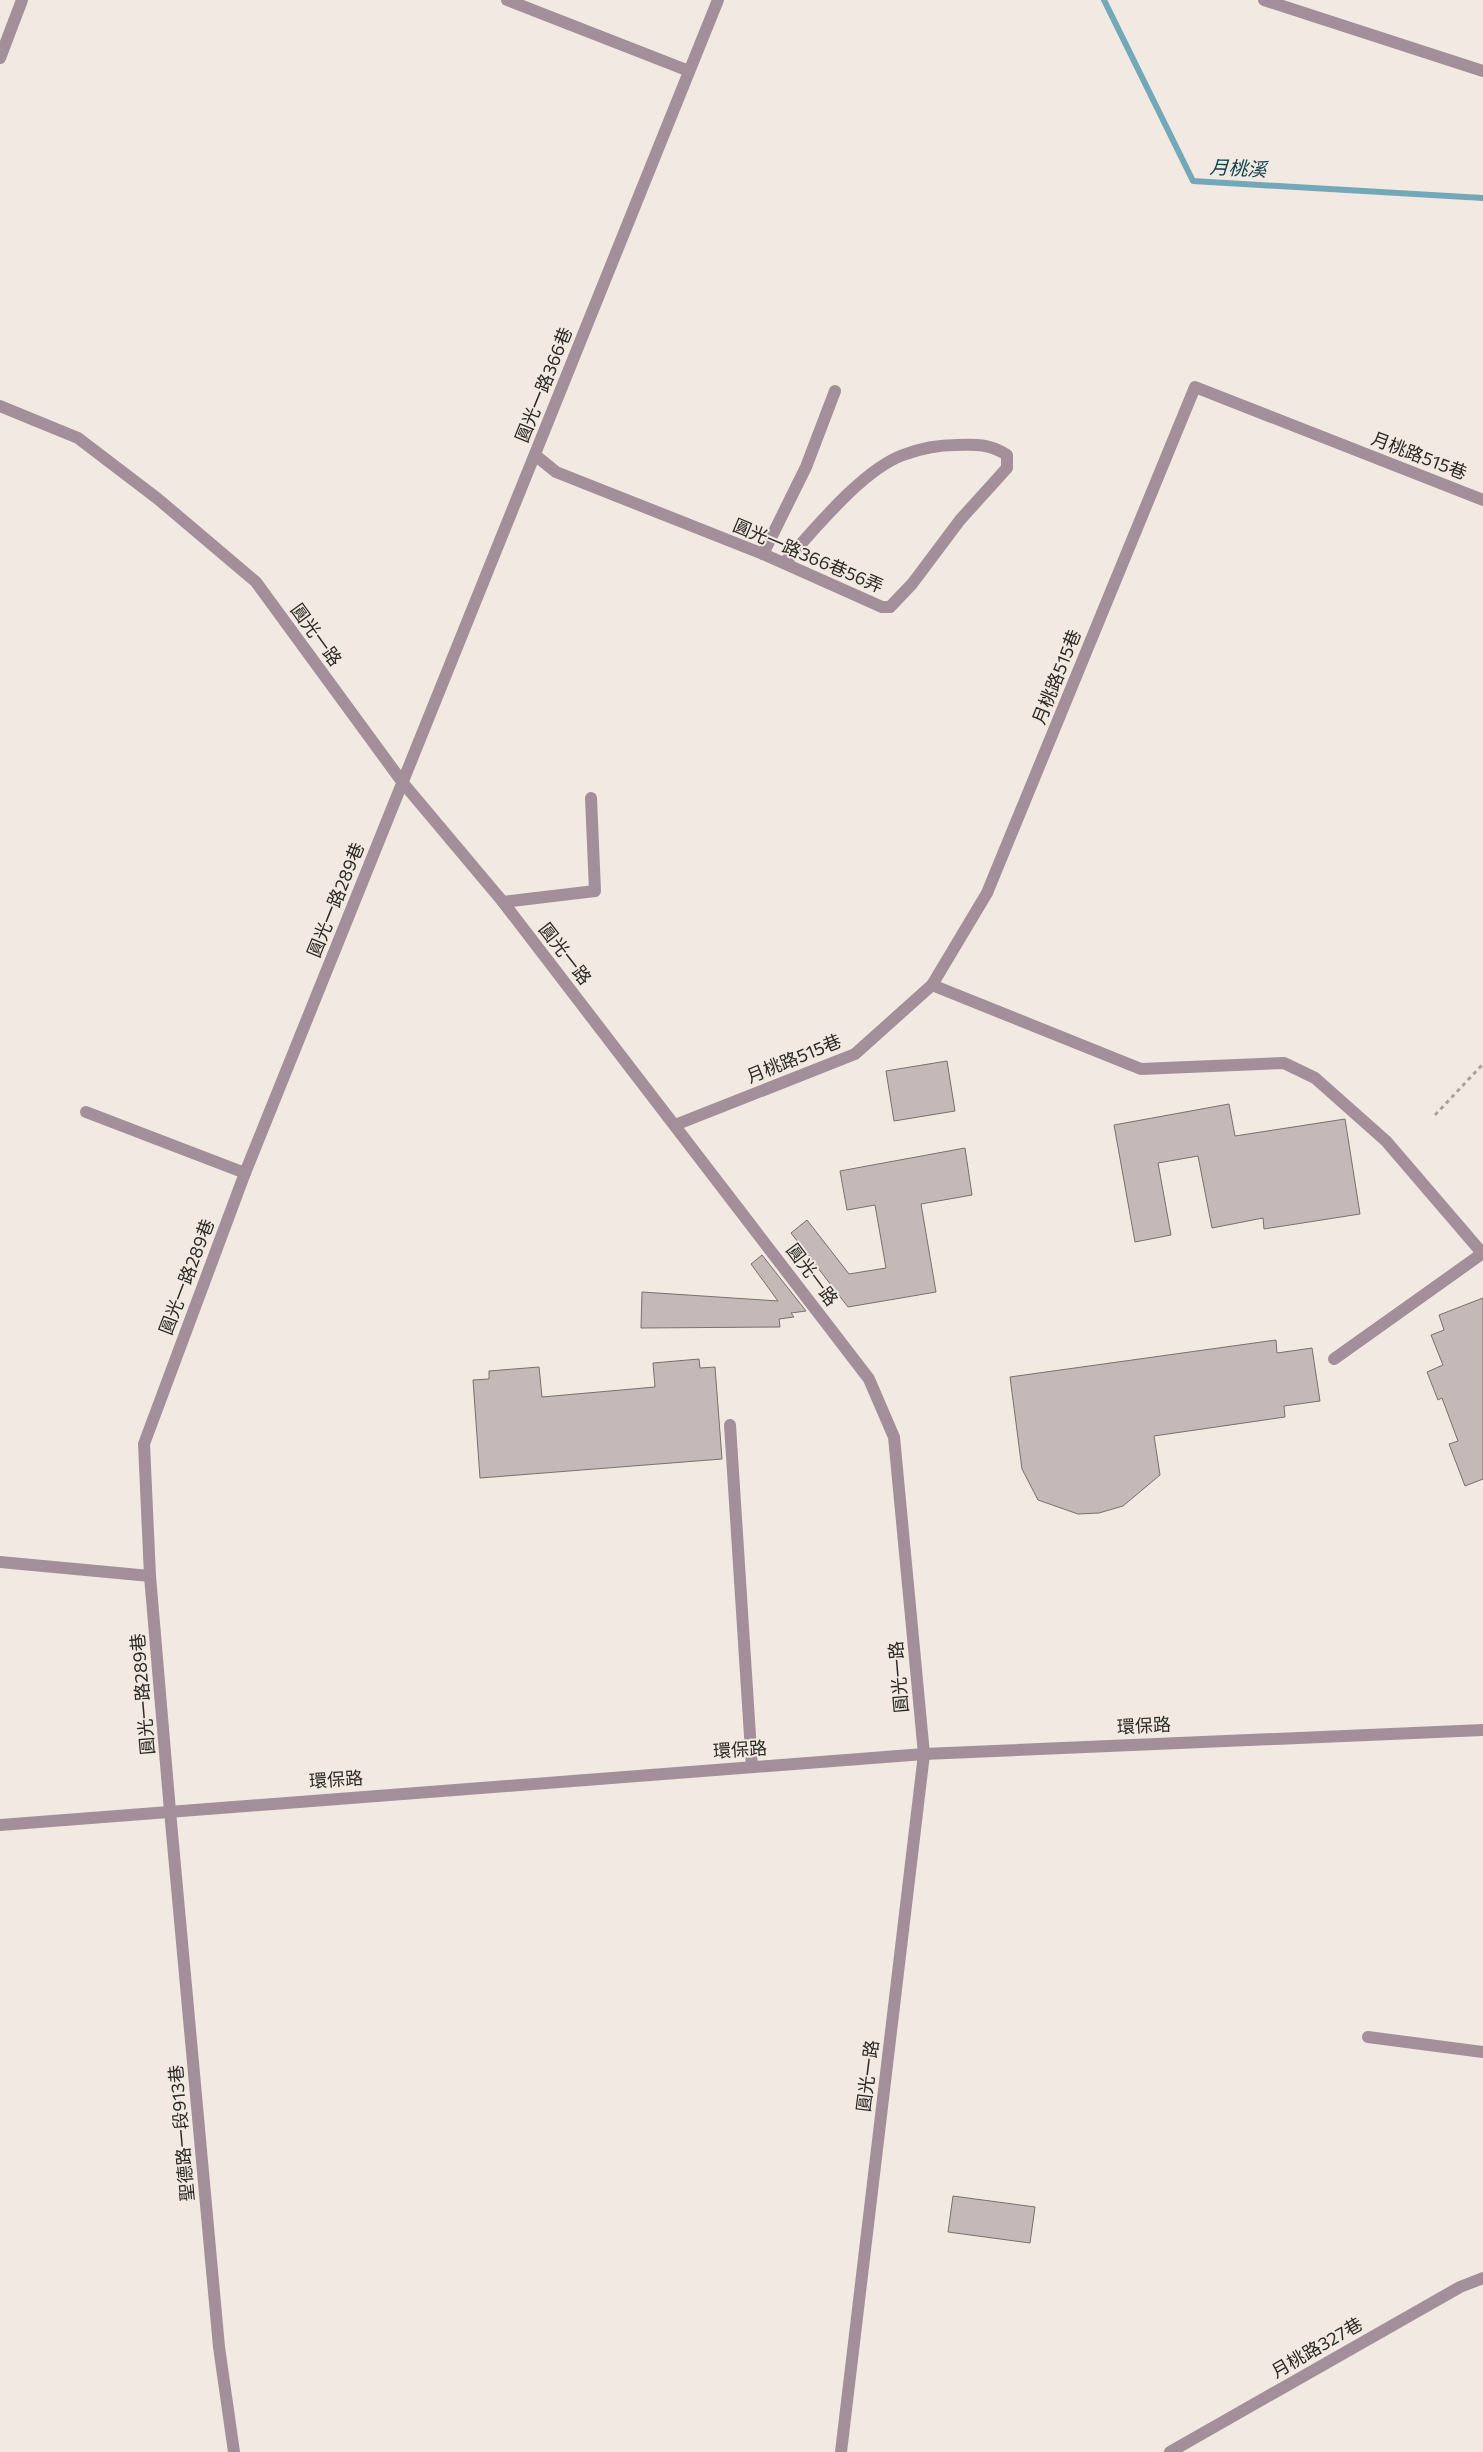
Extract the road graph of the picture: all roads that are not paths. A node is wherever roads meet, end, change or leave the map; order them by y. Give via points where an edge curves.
1 (22, 0) edge
2 (507, 0) edge
3 (718, 0) edge
4 (1264, 0) edge
5 (0, 58) edge
6 (689, 71) junction
7 (1483, 71) edge
8 (834, 391) dead end
9 (0, 406) edge
10 (535, 455) junction
11 (1483, 500) edge
12 (763, 554) junction
13 (784, 563) junction
14 (403, 783) junction
15 (591, 798) dead end
16 (503, 902) junction
17 (932, 985) junction
18 (86, 1112) dead end
19 (675, 1125) junction
20 (245, 1173) junction
21 (1483, 1253) edge
22 (1334, 1359) dead end
23 (730, 1425) dead end
24 (0, 1562) edge
25 (150, 1576) junction
26 (1483, 1730) edge
27 (924, 1754) junction
28 (752, 1766) junction
29 (170, 1811) junction
30 (0, 1825) edge
31 (1368, 2037) dead end
32 (1483, 2052) edge
33 (1483, 2278) edge
34 (234, 2452) edge
35 (841, 2452) edge
36 (1170, 2452) edge

1 - 5 street
2 - 6 street
3 - 6 street, 圓光一路366巷
4 - 7 street
6 - 10 street, 圓光一路366巷
8 - 12 street via 806,468
9 - 14 street, 圓光一路 via 78,438 158,498 256,582
10 - 12 street, 圓光一路366巷56弄 via 556,472
10 - 14 street, 圓光一路366巷
11 - 17 street, 月桃路515巷 via 1195,387 987,893
12 - 13 street, 圓光一路366巷56弄
13 - 13 street, 圓光一路366巷56弄 via 860,599 890,607 1007,468 1008,455 982,444 946,445 902,455 872,474 845,498
14 - 16 street, 圓光一路
14 - 20 street, 圓光一路289巷
15 - 16 street via 595,891
16 - 19 street, 圓光一路
17 - 19 street, 月桃路515巷 via 855,1054
17 - 21 street via 1141,1069 1284,1063 1315,1078 1386,1141
18 - 20 street
19 - 27 street, 圓光一路 via 869,1379 894,1437
20 - 25 street, 圓光一路289巷 via 144,1444
21 - 22 street
23 - 28 street
24 - 25 street
25 - 29 street, 圓光一路289巷
26 - 27 street, 環保路
27 - 28 street, 環保路
27 - 35 street, 圓光一路
28 - 29 street, 環保路
29 - 30 street, 環保路
29 - 34 street, 聖德路一段913巷 via 219,2348
31 - 32 street
33 - 36 street, 月桃路327巷 via 1460,2287

